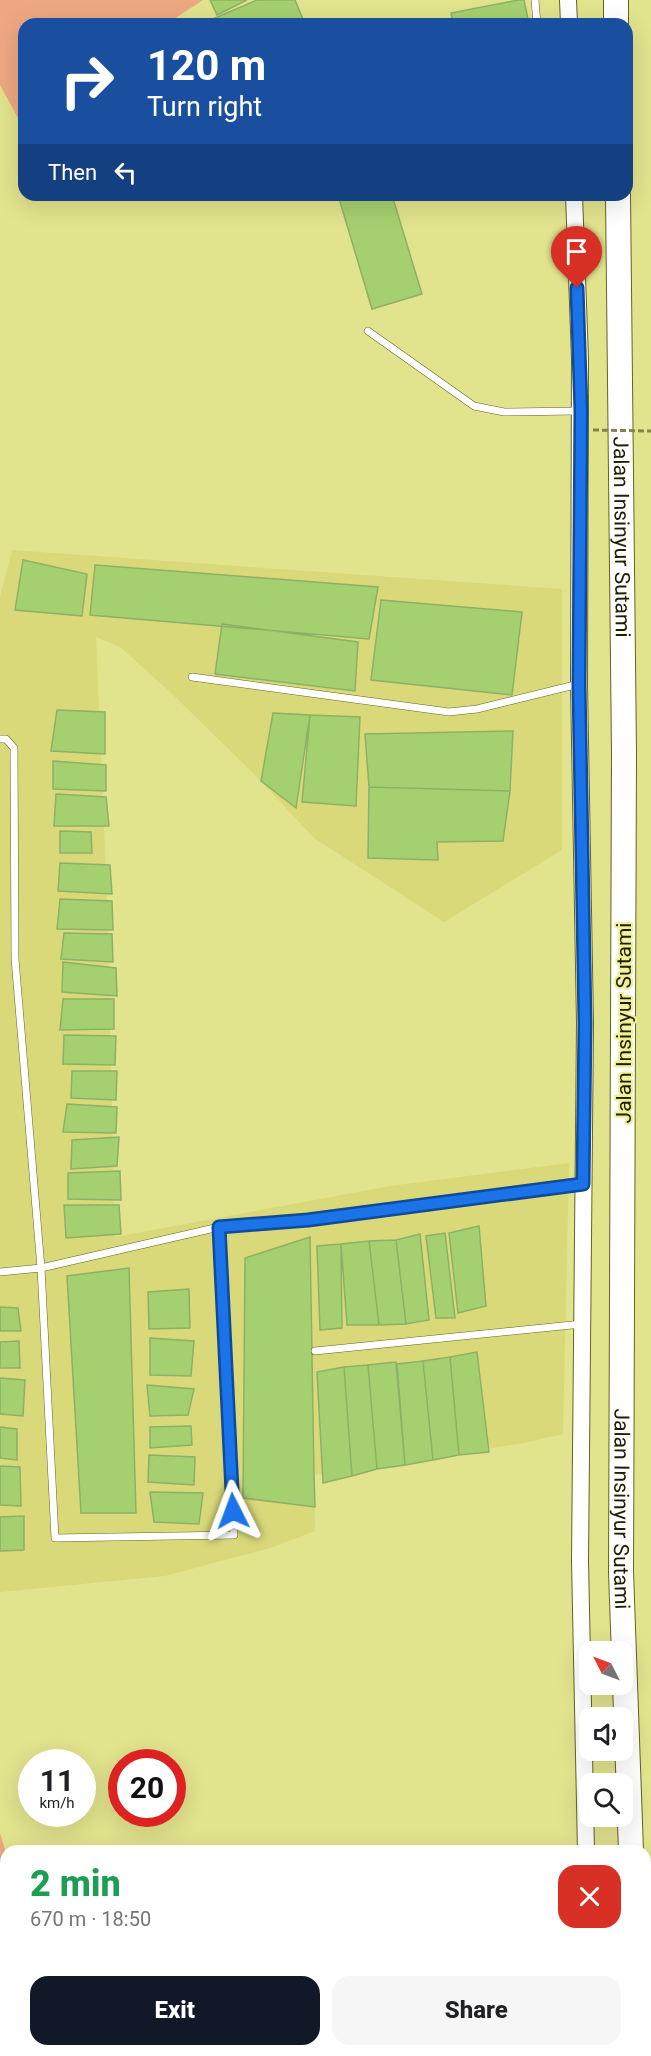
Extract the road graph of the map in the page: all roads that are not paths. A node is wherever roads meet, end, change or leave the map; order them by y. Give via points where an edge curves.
1 (535, 0) edge
2 (568, 0) edge
3 (616, 0) edge
4 (536, 18) edge
5 (569, 18) edge
6 (616, 18) edge
7 (574, 201) edge
8 (618, 201) edge
9 (368, 331) dead end
10 (581, 411) junction
11 (192, 677) dead end
12 (579, 684) junction
13 (0, 739) edge
14 (583, 1184) junction
15 (219, 1227) junction
16 (41, 1268) junction
17 (0, 1272) edge
18 (582, 1324) junction
19 (315, 1350) dead end
20 (586, 1845) edge
21 (631, 1845) edge

1 - 4 lane
2 - 5 street
3 - 6 highway
7 - 10 street
8 - 21 highway, Jalan Insinyur Sutami via 624,754 621,1572
9 - 10 lane via 474,406 504,412
10 - 12 street
11 - 12 lane via 449,712
12 - 14 street via 585,1023
13 - 16 lane via 6,739 14,748 15,959
14 - 15 lane via 308,1220
14 - 18 street
15 - 16 lane
15 - 16 lane via 234,1535 55,1538
16 - 17 lane
18 - 19 lane
18 - 20 street via 580,1561

